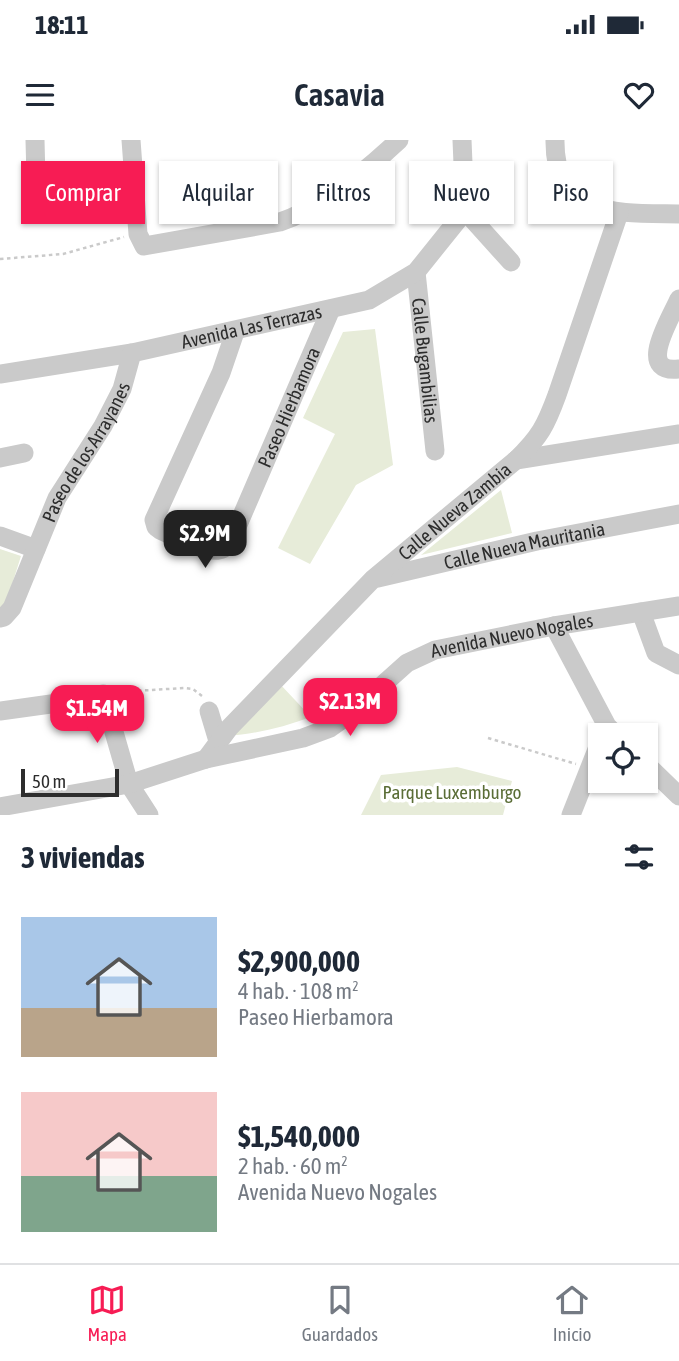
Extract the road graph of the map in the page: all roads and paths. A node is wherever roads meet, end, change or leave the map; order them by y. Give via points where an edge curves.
1 (35, 140) edge
2 (131, 140) edge
3 (399, 140) edge
4 (462, 140) edge
5 (555, 140) edge
6 (36, 161) edge
7 (463, 161) edge
8 (618, 214) junction
9 (679, 214) edge
10 (455, 224) edge
11 (477, 224) edge
12 (141, 240) junction
13 (0, 259) edge
14 (511, 262) dead end
15 (416, 272) junction
16 (679, 299) edge
17 (331, 309) junction
18 (235, 332) junction
19 (132, 353) junction
20 (679, 369) edge
21 (0, 374) edge
22 (679, 435) edge
23 (435, 451) dead end
24 (24, 453) dead end
25 (0, 458) edge
26 (516, 460) junction
27 (679, 514) edge
28 (0, 536) edge
29 (36, 549) junction
30 (373, 579) junction
31 (679, 606) edge
32 (641, 612) junction
33 (0, 618) edge
34 (554, 626) junction
35 (679, 665) edge
36 (103, 694) junction
37 (0, 710) edge
38 (209, 711) joint
39 (602, 723) edge
40 (488, 738) dead end
41 (218, 741) junction
42 (206, 759) junction
43 (588, 767) edge
44 (588, 773) edge
45 (658, 776) edge
46 (128, 784) junction
47 (679, 796) edge
48 (0, 807) edge
49 (149, 815) edge
50 (571, 815) edge

1 - 6 street
2 - 12 street
3 - 12 street via 326,200 299,216
4 - 7 street
5 - 8 street via 557,169 572,193
8 - 9 street
8 - 26 street, Calle Nueva Zambia via 547,423
10 - 15 street, Avenida Las Terrazas
11 - 14 street
12 - 13 path
15 - 17 street, Avenida Las Terrazas via 369,300
15 - 23 street, Calle Bugambilias
16 - 20 street via 657,359 664,368
17 - 18 street, Avenida Las Terrazas
17 - 18 street, Paseo Hierbamora via 228,546 209,550 160,530 154,520
18 - 19 street, Avenida Las Terrazas
19 - 21 street, Avenida Las Terrazas
19 - 29 street, Paseo de los Arrayanes via 122,389 57,498
22 - 26 street
24 - 25 street
26 - 30 street, Calle Nueva Zambia
27 - 30 street, Calle Nueva Mauritania
28 - 29 street
29 - 33 street, Paseo de los Arrayanes via 12,608
30 - 41 street, Calle Nueva Zambia
31 - 32 street, Avenida Nuevo Nogales
32 - 34 street, Avenida Nuevo Nogales
32 - 35 street via 656,653
34 - 39 street
34 - 42 street, Avenida Nuevo Nogales via 419,656 330,727 303,738
36 - 37 street
36 - 38 path via 193,689
36 - 46 street
38 - 41 street
40 - 43 path
41 - 42 street, Calle Nueva Zambia
42 - 46 street, Avenida Nuevo Nogales
44 - 50 street
45 - 47 street
46 - 48 street, Avenida Nuevo Nogales
46 - 49 street

